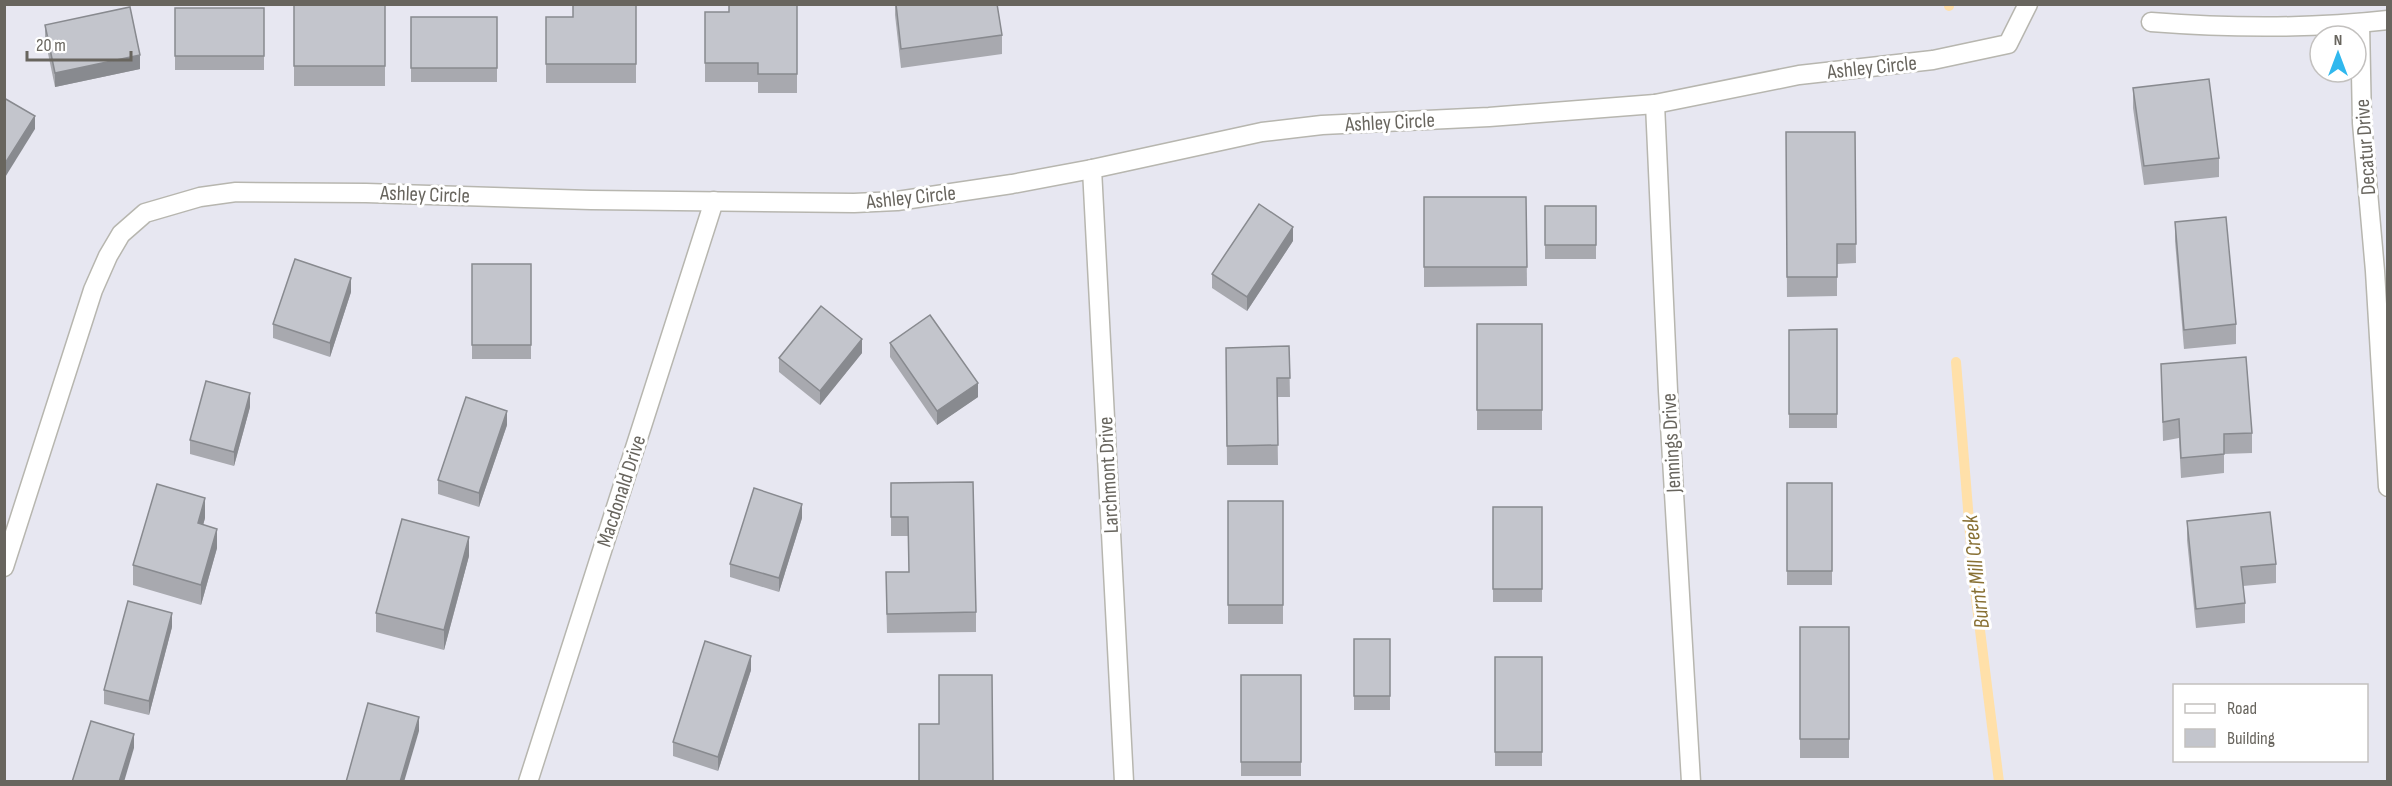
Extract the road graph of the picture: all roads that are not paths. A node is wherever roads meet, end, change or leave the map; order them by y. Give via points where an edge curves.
1 (2028, 4) edge
2 (2388, 20) edge
3 (2151, 22) dead end
4 (2360, 23) junction
5 (1655, 104) junction
6 (1092, 169) junction
7 (714, 201) junction
8 (2388, 487) edge
9 (4, 567) edge
10 (528, 782) edge
11 (1124, 782) edge
12 (1691, 782) edge

1 - 5 street, Ashley Circle via 2008,45 1933,60 1799,75
2 - 4 street
3 - 4 street via 2224,27
4 - 8 street, Decatur Drive via 2361,123 2375,271
5 - 6 street, Ashley Circle via 1322,125 1262,132
5 - 12 street, Jennings Drive
6 - 7 street, Ashley Circle via 897,201
6 - 11 street, Larchmont Drive
7 - 9 street, Ashley Circle via 236,192 200,197 145,213 121,234 93,290
7 - 10 street, Macdonald Drive

